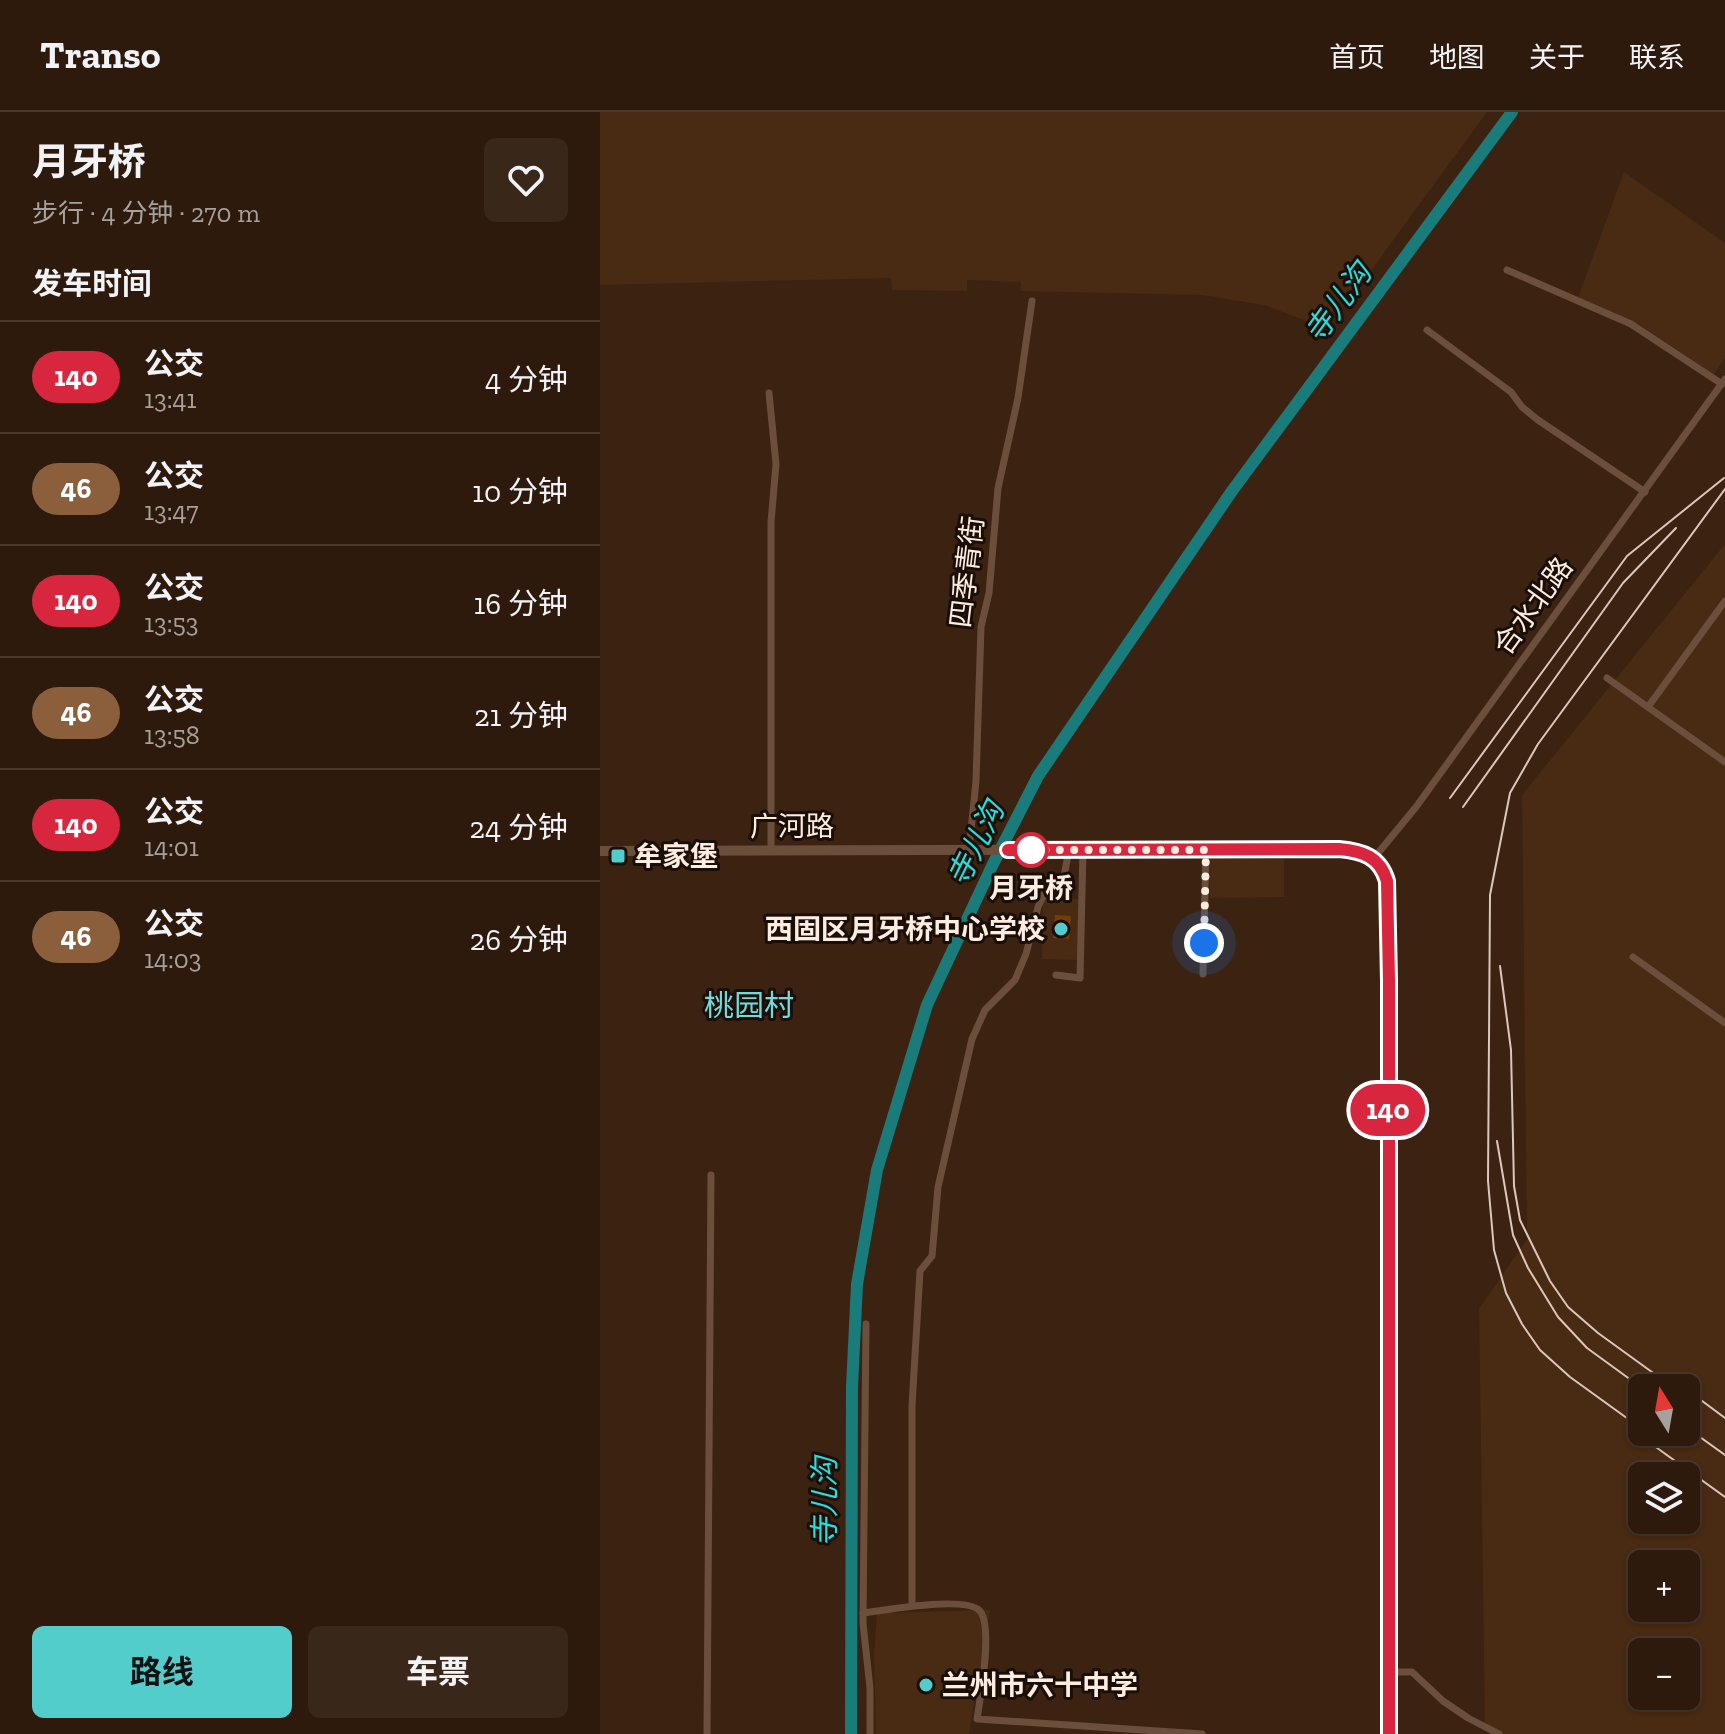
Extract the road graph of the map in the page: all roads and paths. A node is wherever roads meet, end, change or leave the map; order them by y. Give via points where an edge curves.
1 (1507, 270) dead end
2 (1032, 301) dead end
3 (1427, 330) dead end
4 (1723, 381) edge
5 (769, 393) dead end
6 (1645, 492) junction
7 (1725, 601) edge
8 (1607, 678) dead end
9 (1648, 707) junction
10 (1725, 762) edge
11 (771, 850) junction
12 (969, 850) junction
13 (1069, 850) junction
14 (1083, 850) junction
15 (1206, 850) junction
16 (600, 851) edge
17 (1374, 858) junction
18 (1633, 957) dead end
19 (1203, 974) dead end
20 (1056, 975) dead end
21 (1725, 1023) edge
22 (711, 1175) dead end
23 (866, 1324) dead end
24 (912, 1605) junction
25 (863, 1613) junction
26 (1389, 1672) junction
27 (707, 1734) edge
28 (870, 1734) edge
29 (1202, 1734) edge
30 (1389, 1734) edge
31 (1499, 1734) edge

1 - 4 street via 1631,324
2 - 12 street, 四季青街 via 998,488 981,627
3 - 6 street via 1511,392 1538,420
4 - 6 street, 合水北路
5 - 11 street via 776,464 771,522
6 - 17 street, 合水北路
7 - 9 street
8 - 9 street
9 - 10 street
11 - 12 street, 广河路
11 - 16 street, 广河路
12 - 13 street, 广河路
13 - 14 street
13 - 24 street via 1064,876 1045,892 1038,907 1015,980 985,1010 972,1039 938,1187 932,1256 920,1271 912,1406
14 - 15 street
14 - 20 street via 1080,978
15 - 17 street via 1339,849
15 - 19 street
17 - 26 street via 1387,881
18 - 21 street
22 - 27 street
23 - 25 street
24 - 25 street
24 - 29 street via 968,1605 980,1611 985,1674 977,1719
25 - 28 street
26 - 30 street
26 - 31 street via 1412,1672 1443,1701

